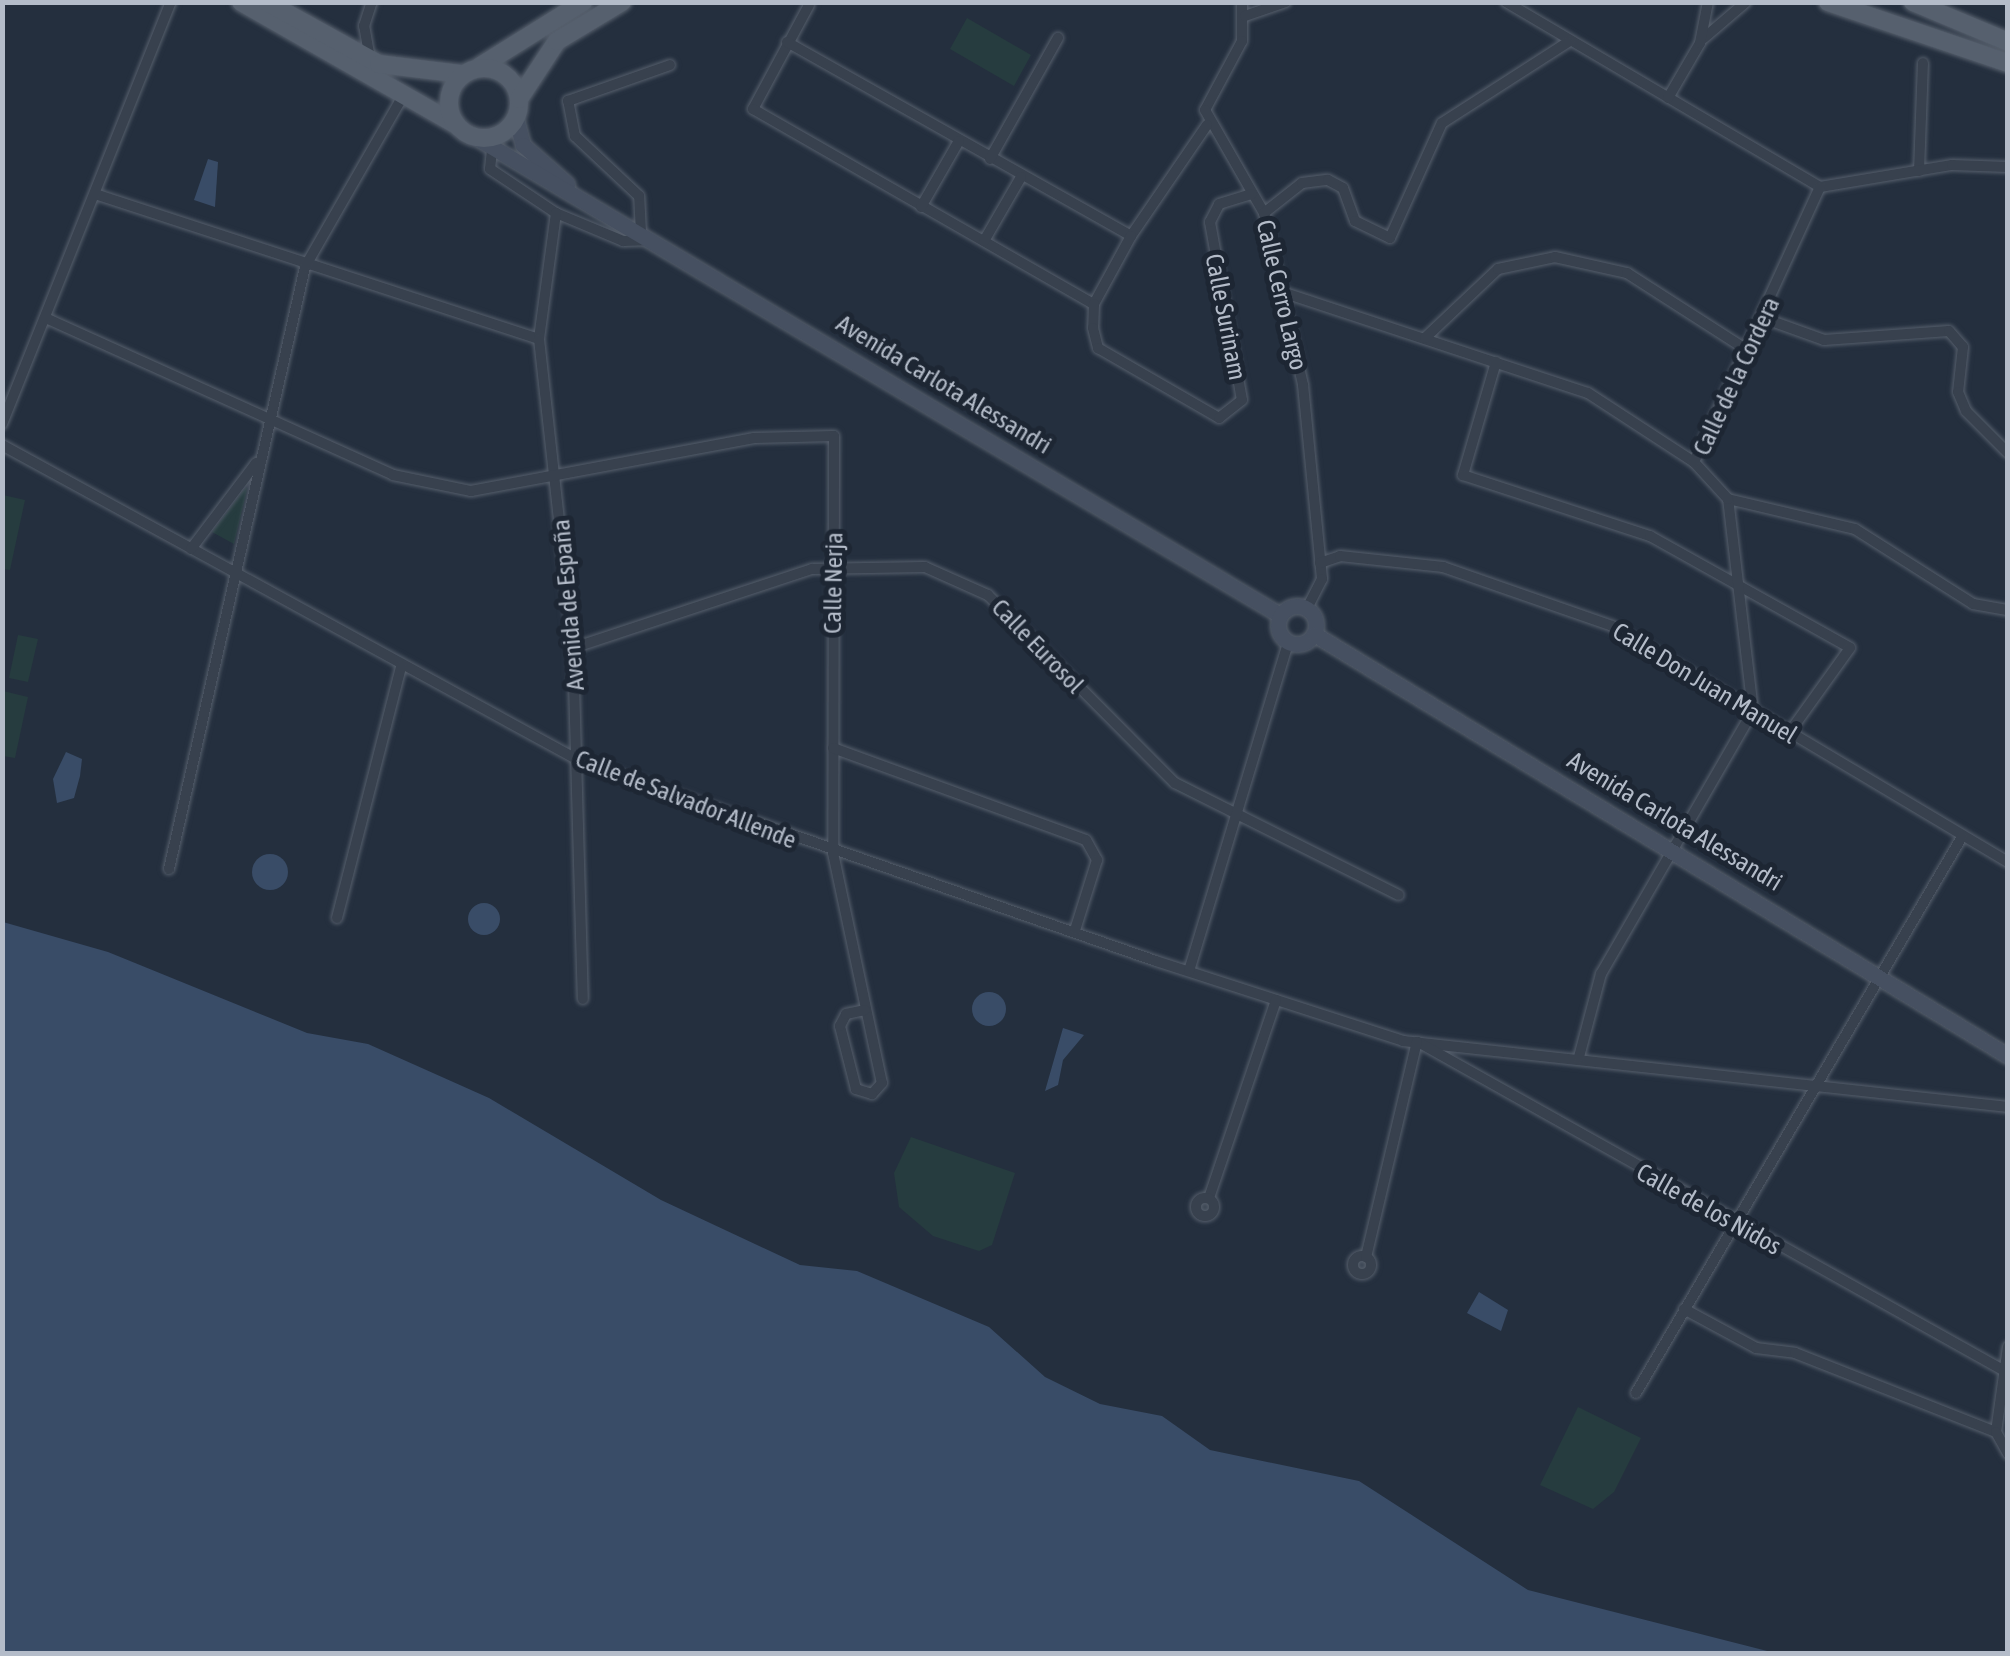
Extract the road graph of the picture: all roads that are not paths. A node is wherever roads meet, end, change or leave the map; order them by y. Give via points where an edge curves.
1 (171, 2) edge
2 (241, 2) edge
3 (268, 2) edge
4 (372, 2) edge
5 (584, 2) edge
6 (622, 2) edge
7 (1242, 2) edge
8 (1286, 2) edge
9 (1506, 2) edge
10 (1708, 2) edge
11 (1746, 2) edge
12 (1828, 2) edge
13 (1913, 2) edge
14 (809, 5) dead end
15 (1245, 16) junction
16 (364, 26) junction
17 (1058, 38) dead end
18 (331, 41) junction
19 (788, 42) junction
20 (1568, 42) junction
21 (1700, 42) junction
22 (2008, 42) edge
23 (370, 60) junction
24 (2008, 62) edge
25 (1923, 63) dead end
26 (670, 64) dead end
27 (471, 71) junction
28 (403, 96) junction
29 (1668, 98) junction
30 (519, 99) junction
31 (516, 119) junction
32 (455, 124) junction
33 (1207, 126) junction
34 (958, 141) junction
35 (485, 144) junction
36 (990, 159) junction
37 (2008, 167) edge
38 (1920, 171) junction
39 (1021, 177) junction
40 (1820, 187) junction
41 (95, 194) junction
42 (1252, 194) junction
43 (582, 196) junction
44 (921, 207) junction
45 (1264, 212) junction
46 (556, 213) junction
47 (648, 236) junction
48 (1130, 236) junction
49 (984, 242) junction
50 (306, 267) junction
51 (1282, 292) junction
52 (1094, 304) junction
53 (1764, 318) junction
54 (48, 319) junction
55 (1425, 338) junction
56 (539, 339) junction
57 (1748, 350) junction
58 (1496, 362) junction
59 (267, 423) junction
60 (2, 424) edge
61 (2, 445) edge
62 (2008, 453) edge
63 (256, 462) junction
64 (1694, 462) junction
65 (556, 480) junction
66 (1728, 500) junction
67 (191, 549) junction
68 (1320, 562) junction
69 (832, 568) junction
70 (235, 573) junction
71 (1741, 583) junction
72 (1307, 609) junction
73 (2008, 610) edge
74 (1280, 615) junction
75 (1314, 634) junction
76 (1288, 643) junction
77 (573, 648) junction
78 (400, 666) junction
79 (1753, 710) junction
80 (1789, 732) junction
81 (832, 748) junction
82 (580, 762) junction
83 (1236, 821) junction
84 (1962, 837) junction
85 (1672, 848) junction
86 (833, 853) junction
87 (2008, 862) edge
88 (169, 869) dead end
89 (1400, 895) dead end
90 (337, 918) dead end
91 (1075, 930) junction
92 (1188, 971) junction
93 (1880, 973) junction
94 (584, 998) dead end
95 (1276, 1000) junction
96 (865, 1010) junction
97 (1417, 1042) junction
98 (2008, 1056) edge
99 (1579, 1058) junction
100 (1817, 1085) junction
101 (2008, 1107) edge
102 (1209, 1198) dead end
103 (1734, 1222) junction
104 (1366, 1257) dead end
105 (1684, 1309) junction
106 (2008, 1347) edge
107 (2006, 1372) edge
108 (1636, 1393) dead end
109 (1996, 1432) junction
110 (2008, 1454) edge

1 - 41 street
2 - 28 main road
3 - 18 main road
4 - 16 street
5 - 27 main road
6 - 30 main road via 557,41
7 - 15 street
8 - 15 street
9 - 20 street
10 - 21 street
11 - 21 street
12 - 24 main road
13 - 22 main road
14 - 19 street
15 - 33 street via 1242,41 1205,110
16 - 18 street
16 - 23 street
17 - 36 street
18 - 23 main road
19 - 34 street
19 - 44 street via 753,109
20 - 29 street
20 - 45 street via 1442,123 1390,238 1355,221 1343,188 1328,180 1302,183
21 - 29 street
23 - 27 main road via 417,75
25 - 38 street
26 - 47 street via 568,100 575,136 639,196
27 - 30 main road via 501,72
27 - 32 main road via 448,103
28 - 32 main road
28 - 50 street
29 - 40 street
30 - 31 main road
31 - 35 main road
31 - 43 main road, Avenida Carlota Alessandri via 522,145
32 - 35 main road
33 - 42 street, Calle Cerro Largo
33 - 48 street
34 - 36 street
34 - 44 street
35 - 43 main road, Avenida Carlota Alessandri
35 - 46 street via 490,169
36 - 39 street
37 - 38 street
38 - 40 street
39 - 48 street
39 - 49 street
40 - 53 street, Calle de la Cordera
41 - 50 street
41 - 54 street
42 - 45 street, Calle Cerro Largo
42 - 52 street, Calle Surinam via 1220,204 1210,222 1239,408 1219,418 1098,348
43 - 47 main road, Avenida Carlota Alessandri
44 - 49 street
45 - 51 street, Calle Cerro Largo
46 - 47 street via 623,241
46 - 56 street, Avenida de España
47 - 74 main road, Avenida Carlota Alessandri
48 - 52 street
49 - 52 street
50 - 56 street
50 - 59 street
51 - 55 street
51 - 68 street, Calle Cerro Largo via 1303,385
53 - 57 street, Calle de la Cordera
53 - 62 street via 1824,340 1949,331 1963,346 1958,392 1966,411
54 - 59 street
54 - 60 street
55 - 57 street via 1498,269 1555,257 1627,273
55 - 58 street
56 - 65 street, Avenida de España
57 - 64 street, Calle de la Cordera
58 - 64 street via 1588,393
58 - 71 street via 1463,475 1650,536
59 - 63 street
59 - 65 street via 394,476 471,491
61 - 67 street, Calle de Salvador Allende
63 - 67 street
63 - 70 street
64 - 66 street, Calle de la Cordera
65 - 69 street, Calle Nerja via 705,446 823,432 836,447
65 - 77 street, Avenida de España
66 - 71 street
66 - 73 street via 1855,530 1973,604
67 - 70 street, Calle de Salvador Allende
68 - 72 street, Calle Cerro Largo
68 - 79 street, Calle Don Juan Manuel via 1384,558 1484,578 1612,626
69 - 77 street, Calle Eurosol
69 - 81 street, Calle Nerja
69 - 83 street, Calle Eurosol via 925,568 988,594 1175,783
70 - 78 street, Calle de Salvador Allende
70 - 88 street
71 - 79 street
71 - 80 street via 1850,648
72 - 74 main road
72 - 75 main road
74 - 76 main road
75 - 76 main road
75 - 85 main road, Avenida Carlota Alessandri
76 - 83 street
77 - 82 street, Avenida de España
78 - 82 street, Calle de Salvador Allende
78 - 90 street
79 - 80 street, Calle Don Juan Manuel
79 - 85 street
80 - 84 street, Calle Don Juan Manuel
81 - 86 street, Calle Nerja
81 - 91 street via 1086,840 1097,860
82 - 86 street, Calle de Salvador Allende
82 - 94 street, Avenida de España
83 - 89 street, Calle Eurosol
83 - 92 street
84 - 87 street, Calle Don Juan Manuel
84 - 93 street
85 - 93 main road, Avenida Carlota Alessandri
85 - 99 street via 1601,974
86 - 91 street, Calle de Salvador Allende
86 - 96 street, Calle Nerja
91 - 92 street, Calle de Salvador Allende
92 - 95 street, Calle de Salvador Allende
93 - 98 main road, Avenida Carlota Alessandri
93 - 100 street
95 - 97 street, Calle de Salvador Allende
95 - 102 street
96 - 96 street, Calle Nerja via 846,1014 840,1026 856,1089 872,1094 882,1082
97 - 99 street
97 - 103 street, Calle de los Nidos
97 - 104 street
99 - 100 street
100 - 101 street
100 - 103 street
103 - 105 street
103 - 107 street, Calle de los Nidos
105 - 108 street
105 - 109 street via 1756,1348 1794,1352
106 - 107 street
107 - 109 street
109 - 110 street

